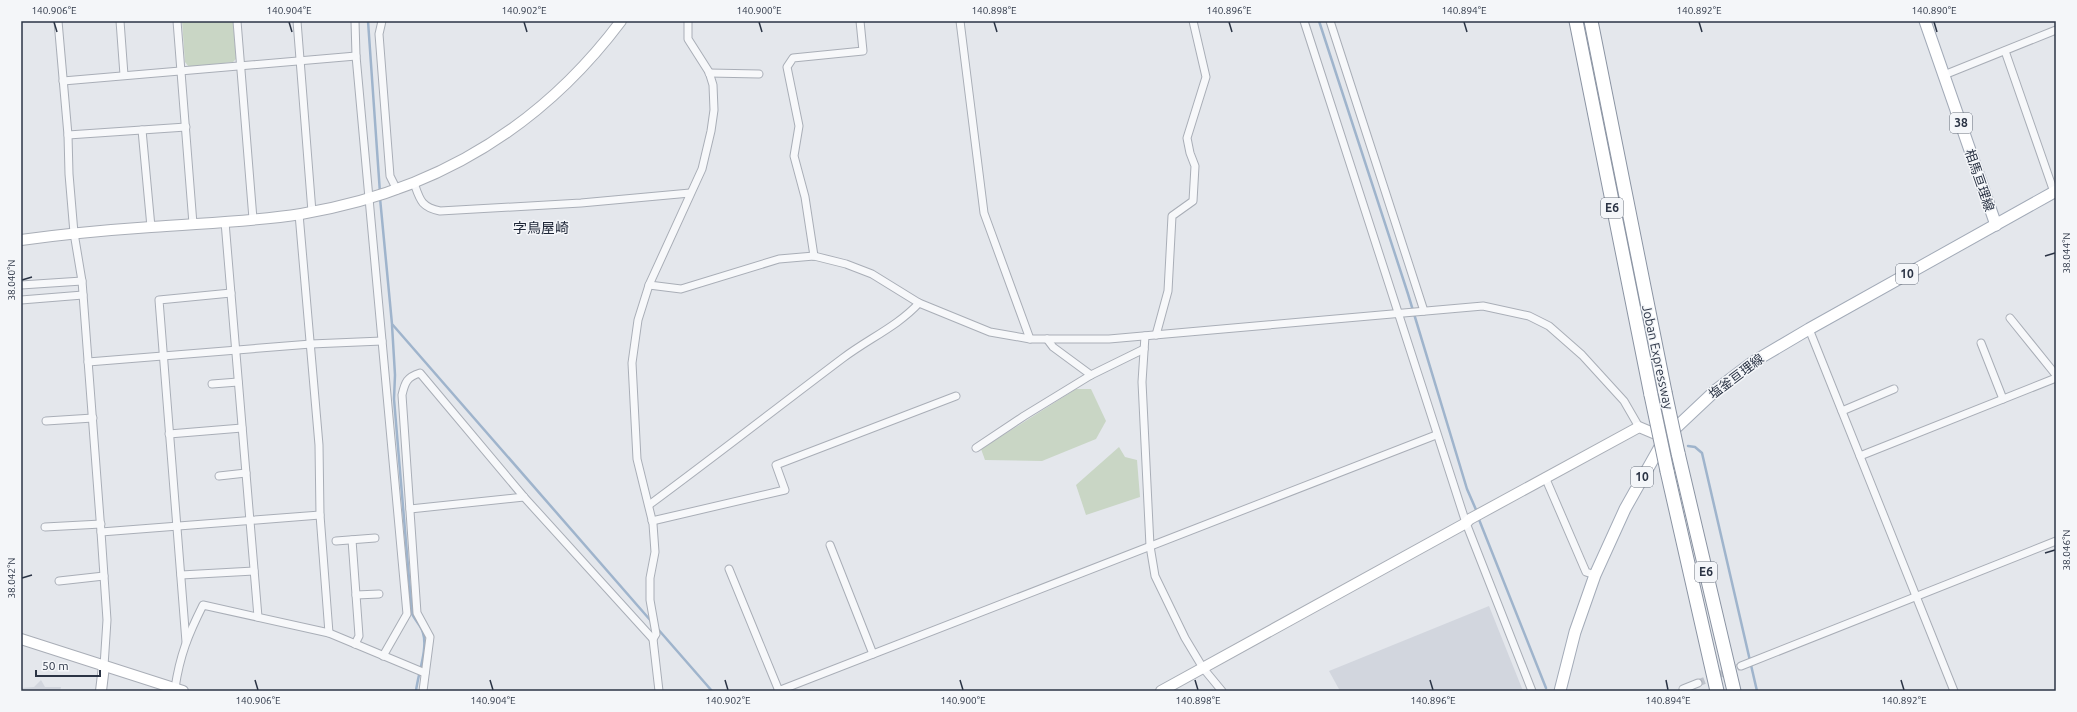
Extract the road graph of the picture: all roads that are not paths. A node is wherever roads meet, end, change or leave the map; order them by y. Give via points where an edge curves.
1 (58, 21) edge
2 (120, 21) edge
3 (177, 21) edge
4 (237, 21) edge
5 (297, 21) edge
6 (355, 21) edge
7 (382, 21) edge
8 (621, 21) edge
9 (688, 21) edge
10 (860, 21) edge
11 (960, 21) edge
12 (1193, 21) edge
13 (1304, 21) edge
14 (1330, 21) edge
15 (1576, 21) edge
16 (1591, 21) edge
17 (1600, 21) edge
18 (1925, 21) edge
19 (2056, 30) edge
20 (2005, 51) junction
21 (356, 56) junction
22 (301, 62) junction
23 (241, 66) junction
24 (181, 71) junction
25 (709, 73) junction
26 (759, 74) dead end
27 (124, 75) junction
28 (1944, 75) junction
29 (63, 81) junction
30 (186, 127) junction
31 (142, 130) junction
32 (68, 135) junction
33 (1621, 177) junction
34 (414, 183) junction
35 (393, 191) junction
36 (2055, 192) edge
37 (690, 194) junction
38 (372, 198) junction
39 (312, 212) junction
40 (299, 214) junction
41 (253, 219) junction
42 (225, 222) junction
43 (194, 224) junction
44 (1996, 225) junction
45 (151, 227) junction
46 (74, 233) junction
47 (21, 240) edge
48 (814, 256) junction
49 (82, 281) junction
50 (21, 285) edge
51 (649, 285) junction
52 (231, 294) junction
53 (83, 295) junction
54 (21, 300) edge
55 (919, 303) junction
56 (1424, 311) junction
57 (1399, 314) junction
58 (2010, 318) dead end
59 (1813, 326) junction
60 (1156, 335) junction
61 (1145, 336) junction
62 (1030, 339) junction
63 (1047, 339) junction
64 (382, 341) junction
65 (1981, 343) dead end
66 (311, 344) junction
67 (1144, 349) junction
68 (235, 350) junction
69 (162, 356) junction
70 (88, 362) junction
71 (1091, 375) junction
72 (2056, 375) edge
73 (2056, 378) edge
74 (238, 382) junction
75 (212, 384) dead end
76 (1894, 390) dead end
77 (956, 396) dead end
78 (2003, 399) junction
79 (1842, 411) junction
80 (93, 418) junction
81 (46, 421) dead end
82 (1639, 427) junction
83 (242, 428) junction
84 (169, 434) junction
85 (1436, 435) junction
86 (1665, 438) junction
87 (976, 448) dead end
88 (1860, 456) junction
89 (246, 473) junction
90 (220, 476) dead end
91 (1545, 477) junction
92 (524, 497) junction
93 (649, 505) junction
94 (410, 509) junction
95 (320, 515) junction
96 (250, 520) junction
97 (652, 521) junction
98 (1468, 521) junction
99 (101, 524) junction
100 (177, 526) junction
101 (45, 527) dead end
102 (102, 532) junction
103 (375, 538) dead end
104 (352, 540) junction
105 (336, 541) dead end
106 (2056, 541) edge
107 (830, 545) dead end
108 (1150, 546) junction
109 (729, 569) dead end
110 (254, 571) junction
111 (181, 575) junction
112 (1595, 575) junction
113 (104, 576) junction
114 (59, 581) dead end
115 (379, 594) dead end
116 (356, 595) junction
117 (1916, 597) junction
118 (258, 617) junction
119 (329, 633) junction
120 (654, 636) junction
121 (21, 639) edge
122 (186, 642) junction
123 (355, 644) junction
124 (873, 654) junction
125 (383, 656) junction
126 (104, 666) junction
127 (1741, 666) tunnel mouth
128 (1203, 668) junction
129 (421, 672) junction
130 (1698, 683) tunnel mouth
131 (1684, 689) dead end
132 (179, 690) edge
133 (101, 691) edge
134 (423, 691) edge
135 (659, 691) edge
136 (778, 691) edge
137 (1161, 691) edge
138 (1222, 691) edge
139 (1532, 691) edge
140 (1560, 691) edge
141 (1717, 691) edge
142 (1734, 691) edge
143 (1954, 691) edge

1 - 29 street
2 - 27 street
3 - 24 street
4 - 23 street
5 - 22 street
6 - 21 street
7 - 35 street via 379,34
8 - 34 street via 586,65 530,117 490,145
9 - 25 street via 688,39
10 - 48 street via 864,51 793,58 787,67 799,126 794,156 805,197
11 - 62 street via 984,213
12 - 60 street via 1206,77 1188,138 1195,166 1193,201 1172,216 1168,291
13 - 57 street
14 - 56 street
15 - 141 highway, Joban Expressway / E6, bridge via 1651,395
16 - 33 highway, Joban Expressway / E6
17 - 33 highway via 1618,135
18 - 28 main road, 相馬亘理線 / 38
19 - 20 street
20 - 28 street
20 - 36 street
21 - 22 street
21 - 38 street
22 - 23 street
22 - 39 street
23 - 24 street
23 - 41 street
24 - 27 street
24 - 30 street
25 - 26 street
25 - 37 street via 715,98 711,131 702,169
27 - 29 street
28 - 44 main road, 相馬亘理線 / 38
29 - 32 street
30 - 31 street
30 - 43 street
31 - 32 street
31 - 45 street
32 - 46 street
33 - 142 highway, Joban Expressway / E6, bridge via 1678,453
34 - 35 street
34 - 37 street via 421,201 428,208 440,211
35 - 38 street
36 - 44 main road, 塩釜亘理線 / 10
37 - 51 street
38 - 39 street
38 - 64 street
39 - 40 street
40 - 41 street
40 - 66 street
41 - 42 street
42 - 43 street
42 - 52 street
43 - 45 street
44 - 59 main road, 塩釜亘理線 / 10
45 - 46 street
46 - 47 street
46 - 49 street
48 - 51 street via 779,259 681,288
48 - 55 street via 872,274
49 - 50 street
49 - 53 street
51 - 93 street via 638,320 632,363 637,459
52 - 68 street
52 - 69 street via 159,300
53 - 54 street
53 - 70 street
55 - 62 street via 990,332
55 - 93 street via 908,315 844,356
56 - 57 street
56 - 82 street via 1483,306 1529,316 1549,326 1582,355 1624,401
57 - 60 street
57 - 85 street
58 - 72 street
59 - 79 street
59 - 86 main road, 塩釜亘理線 / 10 via 1753,362 1716,390
60 - 61 street
61 - 63 street
61 - 67 street
62 - 63 street
63 - 71 street via 1052,347
64 - 66 street
64 - 125 street via 407,614
65 - 78 street
66 - 68 street
66 - 95 street via 319,445
67 - 71 street
67 - 108 street via 1142,380
68 - 69 street
68 - 74 street
69 - 70 street
69 - 84 street
70 - 80 street
71 - 87 street
73 - 78 street
74 - 75 street
74 - 83 street
76 - 79 street
77 - 97 street via 776,465 785,490
78 - 88 street
79 - 88 street
80 - 81 street
80 - 99 street
82 - 86 street
82 - 91 street
83 - 84 street
83 - 89 street
84 - 100 street
85 - 98 street
85 - 108 street
86 - 112 main road, 塩釜亘理線 / 10 via 1625,510
88 - 117 street
89 - 90 street
89 - 96 street
91 - 98 street
91 - 112 street via 1586,572
92 - 94 street
92 - 94 street via 420,373 411,375 405,381 402,395
92 - 120 street
93 - 97 street
94 - 129 street via 418,613 430,637
95 - 96 street
95 - 119 street
96 - 100 street
96 - 110 street
97 - 120 street via 655,552 650,578
98 - 128 street
98 - 139 street
99 - 101 street
99 - 102 street
100 - 102 street
100 - 111 street
102 - 113 street
103 - 104 street
104 - 105 street
104 - 116 street
106 - 117 street
107 - 124 street
108 - 124 street
108 - 128 street via 1155,576 1177,624
109 - 136 street
110 - 111 street
110 - 118 street
111 - 122 street
112 - 140 main road, 塩釜亘理線 / 10 via 1575,632
113 - 114 street
113 - 126 street via 107,620
115 - 116 street
116 - 123 street via 359,636
117 - 127 street
117 - 143 street
118 - 119 street
118 - 122 street via 203,605
119 - 123 street
120 - 135 street
121 - 126 street
122 - 132 street via 179,661
123 - 125 street
124 - 136 street
125 - 129 street
126 - 132 street
126 - 133 street
128 - 137 street
128 - 138 street
129 - 134 street
130 - 131 street

